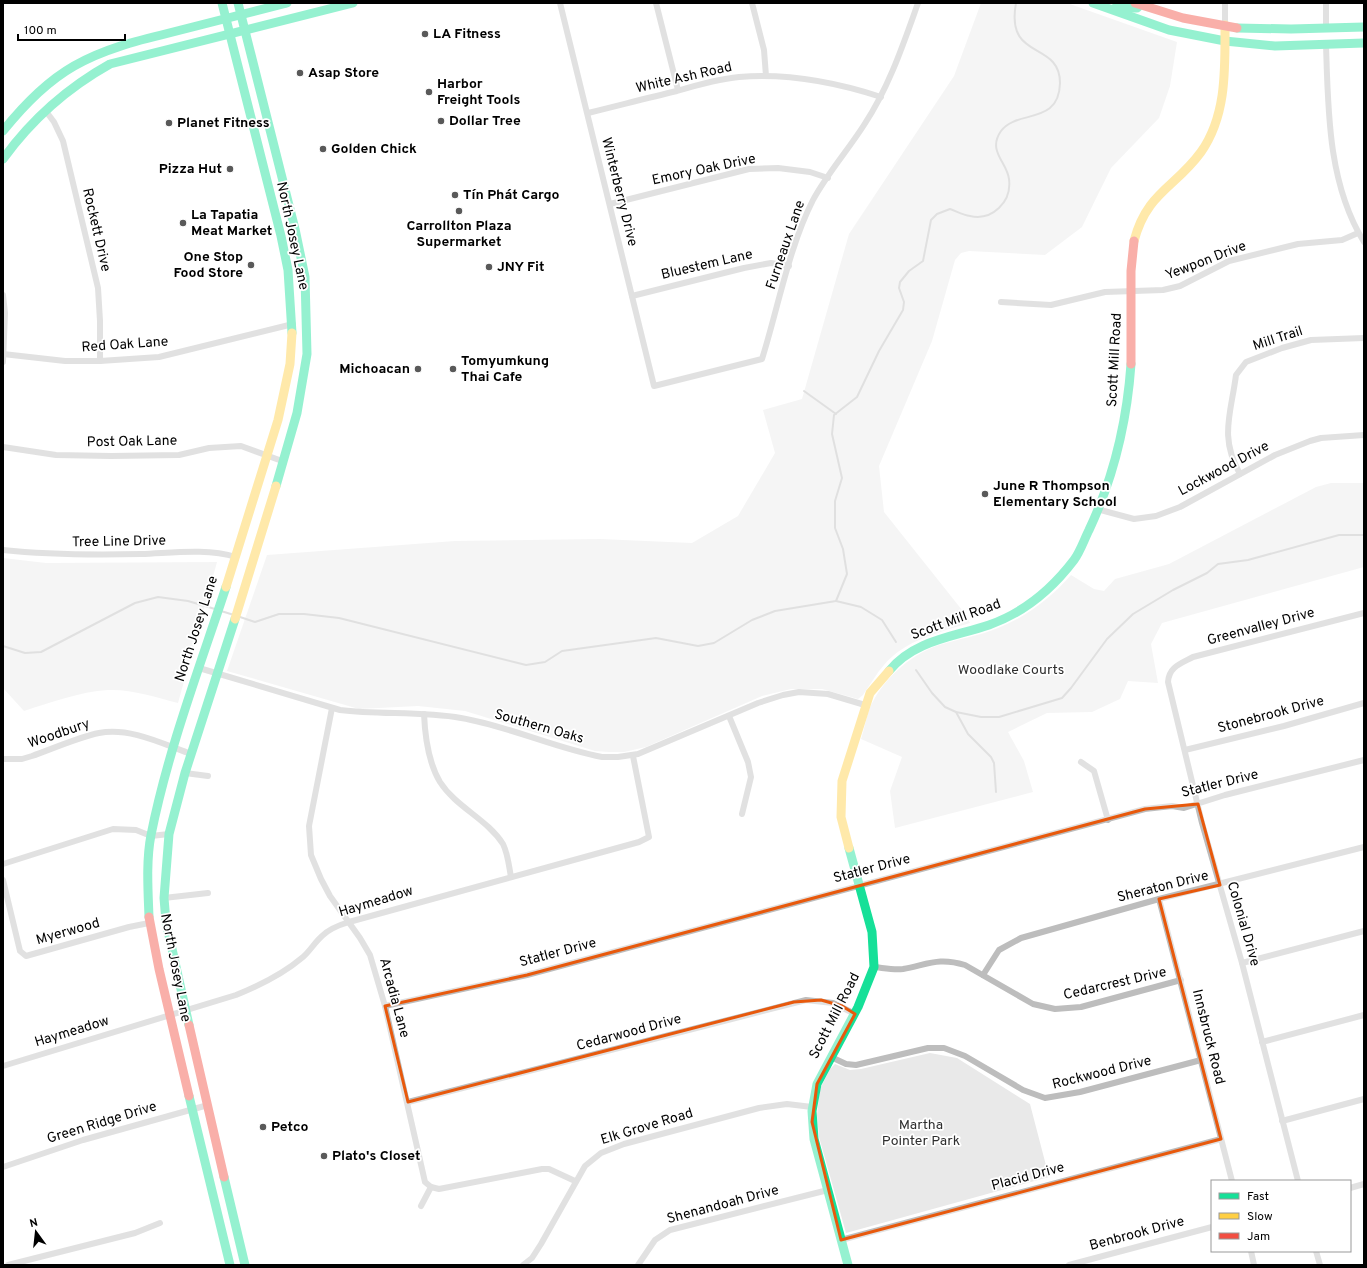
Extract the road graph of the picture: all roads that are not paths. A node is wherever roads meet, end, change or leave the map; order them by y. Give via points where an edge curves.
1 (222, 3) edge
2 (238, 3) edge
3 (285, 3) edge
4 (353, 3) edge
5 (560, 3) edge
6 (656, 3) edge
7 (752, 3) edge
8 (918, 3) edge
9 (1225, 3) edge
10 (1326, 3) edge
11 (1137, 4) edge
12 (1098, 5) edge
13 (241, 14) junction
14 (226, 17) junction
15 (1225, 25) junction
16 (1364, 27) edge
17 (1326, 28) junction
18 (244, 30) junction
19 (230, 34) junction
20 (1225, 41) junction
21 (1364, 43) edge
22 (1326, 44) junction
23 (95, 55) junction
24 (100, 69) junction
25 (766, 76) junction
26 (678, 90) junction
27 (881, 97) junction
28 (45, 110) junction
29 (588, 113) junction
30 (3, 131) edge
31 (3, 159) edge
32 (828, 178) junction
33 (610, 204) junction
34 (295, 229) junction
35 (1358, 233) junction
36 (281, 236) junction
37 (1364, 242) edge
38 (789, 266) junction
39 (1131, 292) junction
40 (3, 295) edge
41 (632, 296) junction
42 (1001, 302) dead end
43 (293, 324) junction
44 (1364, 338) edge
45 (3, 354) edge
46 (100, 361) junction
47 (3, 362) edge
48 (654, 386) joint
49 (1364, 435) edge
50 (3, 447) edge
51 (266, 454) junction
52 (282, 461) junction
53 (1240, 474) junction
54 (1097, 509) junction
55 (3, 550) edge
56 (236, 557) junction
57 (1364, 613) edge
58 (199, 668) junction
59 (217, 673) junction
60 (1168, 674) joint
61 (1364, 703) edge
62 (865, 705) junction
63 (332, 708) junction
64 (424, 714) junction
65 (729, 716) junction
66 (173, 748) junction
67 (1185, 750) junction
68 (191, 754) junction
69 (633, 756) junction
70 (3, 759) edge
71 (1364, 760) edge
72 (1081, 762) dead end
73 (185, 773) junction
74 (208, 776) dead end
75 (1198, 804) junction
76 (742, 814) dead end
77 (1108, 820) junction
78 (169, 834) junction
79 (151, 836) junction
80 (1364, 847) edge
81 (3, 864) edge
82 (512, 877) junction
83 (3, 880) edge
84 (1220, 884) junction
85 (859, 885) junction
86 (208, 893) dead end
87 (164, 898) junction
88 (1159, 900) junction
89 (349, 922) junction
90 (149, 923) junction
91 (1364, 931) edge
92 (1242, 963) junction
93 (874, 967) junction
94 (983, 975) junction
95 (1181, 980) junction
96 (385, 1006) junction
97 (185, 1010) junction
98 (855, 1014) junction
99 (1364, 1015) edge
100 (169, 1016) junction
101 (1262, 1042) junction
102 (831, 1057) junction
103 (1200, 1060) junction
104 (3, 1066) edge
105 (1364, 1100) edge
106 (408, 1102) junction
107 (208, 1105) junction
108 (812, 1107) junction
109 (191, 1109) junction
110 (1282, 1121) junction
111 (1221, 1139) junction
112 (3, 1167) edge
113 (1232, 1180) edge
114 (1298, 1180) edge
115 (575, 1181) junction
116 (1364, 1184) edge
117 (431, 1187) junction
118 (1351, 1188) edge
119 (828, 1190) junction
120 (421, 1206) dead end
121 (160, 1223) dead end
122 (1211, 1227) edge
123 (841, 1240) junction
124 (1251, 1252) edge
125 (1316, 1252) edge
126 (8, 1265) edge
127 (230, 1265) edge
128 (245, 1265) edge
129 (523, 1265) edge
130 (638, 1265) edge
131 (848, 1265) edge
132 (1069, 1265) edge
133 (1254, 1265) edge
134 (1320, 1265) edge

1 - 14 main road, North Josey Lane
2 - 13 main road, North Josey Lane
3 - 13 main road
4 - 18 main road
5 - 29 street, Winterberry Drive
6 - 26 street
7 - 25 street via 764,50
8 - 27 street, Furneaux Lane
9 - 15 street, Scott Mill Road
10 - 17 street
11 - 12 main road via 1137,8 1131,9
11 - 15 main road via 1173,16
12 - 20 main road via 1168,30
13 - 14 main road
13 - 18 main road, North Josey Lane
14 - 19 main road, North Josey Lane
14 - 23 main road via 130,42
15 - 17 main road via 1265,29
15 - 20 main road, Scott Mill Road
16 - 17 main road
18 - 19 main road
18 - 34 main road, North Josey Lane
19 - 24 main road via 110,64
19 - 36 main road, North Josey Lane
20 - 22 main road via 1275,46
20 - 39 main road, Scott Mill Road via 1224,88 1215,128 1201,153 1158,194 1143,214 1135,241
21 - 22 main road
22 - 35 street via 1328,114 1336,164 1346,206
23 - 24 main road
23 - 30 main road via 59,76 34,96
24 - 28 main road
25 - 26 street, White Ash Road via 738,77
25 - 27 street, White Ash Road via 834,83
26 - 29 street, White Ash Road
27 - 32 street, Furneaux Lane
28 - 31 main road via 24,130
28 - 46 street, Rockett Drive via 54,122 62,141 98,288
29 - 33 street, Winterberry Drive
32 - 33 street, Emory Oak Drive via 810,172 778,168 749,169
32 - 38 street, Furneaux Lane via 804,220
33 - 41 street, Winterberry Drive
34 - 36 main road
34 - 52 main road, North Josey Lane via 305,277 307,354 298,408
35 - 37 street
35 - 39 street, Yewpon Drive via 1342,240 1298,244 1230,261 1180,286
36 - 43 main road, North Josey Lane via 288,270
38 - 41 street, Bluestem Lane via 771,263 744,268
38 - 48 street, Furneaux Lane via 762,359
39 - 42 street, Yewpon Drive via 1104,292 1051,305
39 - 54 main road, Scott Mill Road via 1132,346 1128,405 1117,455
40 - 45 street
41 - 48 street, Winterberry Drive
43 - 46 street, Red Oak Lane via 173,354
43 - 51 main road, North Josey Lane via 290,364 282,402
44 - 53 street, Mill Trail via 1311,340 1262,355 1241,367 1236,375 1227,438 1232,459
45 - 46 street, Red Oak Lane via 65,361
45 - 47 street
49 - 53 street, Lockwood Drive via 1310,441 1275,455
50 - 51 street, Post Oak Lane via 56,455 111,456 179,455 209,448 241,446
51 - 52 street, Post Oak Lane
51 - 56 main road, North Josey Lane
52 - 59 main road, North Josey Lane via 256,556
53 - 54 street, Lockwood Drive via 1156,516 1134,519
54 - 62 main road, Scott Mill Road via 1075,559 1053,585 1035,600 1003,619 924,644 911,651 882,678 870,693
55 - 56 street, Tree Line Drive via 79,555 214,553
56 - 58 main road, North Josey Lane
57 - 60 street, Greenvalley Drive via 1192,658 1177,665
58 - 59 street, Southern Oaks
58 - 66 main road, North Josey Lane
59 - 63 street, Southern Oaks
59 - 68 main road, North Josey Lane
60 - 67 street, Colonial Drive
61 - 67 street, Stonebrook Drive
62 - 65 street, Southern Oaks via 828,694 799,692 773,698
62 - 85 main road, Scott Mill Road via 845,768 841,797 841,817
63 - 64 street, Southern Oaks via 360,713
63 - 89 street, Arcadia Lane via 312,802 309,835 311,855 321,879
64 - 69 street, Southern Oaks via 462,718 592,755
64 - 82 street via 426,741 440,782 503,845
65 - 69 street, Southern Oaks
65 - 76 street via 748,762 750,777
66 - 68 street, Woodbury
66 - 70 street, Woodbury via 142,736 100,733 22,759
66 - 79 main road, North Josey Lane
67 - 75 street, Colonial Drive
68 - 73 main road, North Josey Lane
69 - 82 street, Haymeadow via 649,837
71 - 75 street, Statler Drive
72 - 77 street via 1094,771
73 - 74 street
73 - 78 main road, North Josey Lane
75 - 77 street, Statler Drive via 1184,808 1172,806 1145,809
75 - 84 street, Colonial Drive
77 - 85 street, Statler Drive
78 - 79 street
78 - 87 main road, North Josey Lane
79 - 81 street via 136,830 113,829
79 - 90 main road, North Josey Lane
80 - 84 street, Sheraton Drive
82 - 89 street, Haymeadow
83 - 90 street, Myerwood via 20,952 26,956
84 - 88 street, Sheraton Drive
84 - 92 street, Colonial Drive
85 - 93 main road, Scott Mill Road via 872,932
85 - 96 street, Statler Drive via 527,975
86 - 87 street
87 - 97 main road, North Josey Lane via 166,922
88 - 94 street, Sheraton Drive via 1013,941 999,950
88 - 95 street, Innsbruck Road
89 - 96 street, Arcadia Lane via 370,955
89 - 97 street, Haymeadow via 321,936 304,956 264,984 236,996
90 - 100 main road, North Josey Lane
91 - 92 street
92 - 101 street, Colonial Drive
93 - 94 street, Cedarcrest Drive via 902,969 942,960 965,965
93 - 98 main road, Scott Mill Road via 868,988
94 - 95 street, Cedarcrest Drive via 1033,1004 1045,1008 1068,1009
95 - 103 street, Innsbruck Road
96 - 106 street, Arcadia Lane
97 - 100 street, Haymeadow
97 - 107 main road, North Josey Lane
98 - 102 main road, Scott Mill Road
98 - 106 street, Cedarwood Drive via 833,1002 806,1000
99 - 101 street
100 - 104 street, Haymeadow
100 - 109 main road, North Josey Lane
101 - 110 street, Colonial Drive
102 - 103 street, Rockwood Drive via 846,1064 856,1065 928,1048 944,1048 965,1056 1023,1090 1046,1098 1080,1092
102 - 108 main road, Scott Mill Road via 817,1084
103 - 111 street, Innsbruck Road
105 - 110 street
106 - 117 street, Arcadia Lane via 425,1182
107 - 109 street, Green Ridge Drive
107 - 128 main road, North Josey Lane
108 - 115 street, Elk Grove Road via 787,1104 759,1108 624,1144 601,1153 590,1161
108 - 119 main road, Scott Mill Road via 814,1139
109 - 112 street, Green Ridge Drive via 83,1140
109 - 127 main road, North Josey Lane
110 - 114 street, Colonial Drive
111 - 113 street, Innsbruck Road
111 - 123 street, Placid Drive
115 - 117 street via 549,1169 542,1169 447,1188
115 - 129 street, Elk Grove Road via 541,1244 532,1258
116 - 118 street
117 - 120 street
119 - 123 main road, Scott Mill Road
119 - 130 street, Shenandoah Drive via 670,1230 655,1240
121 - 126 street via 135,1233
122 - 132 street, Benbrook Drive
123 - 131 main road, Scott Mill Road
124 - 133 street
125 - 134 street

